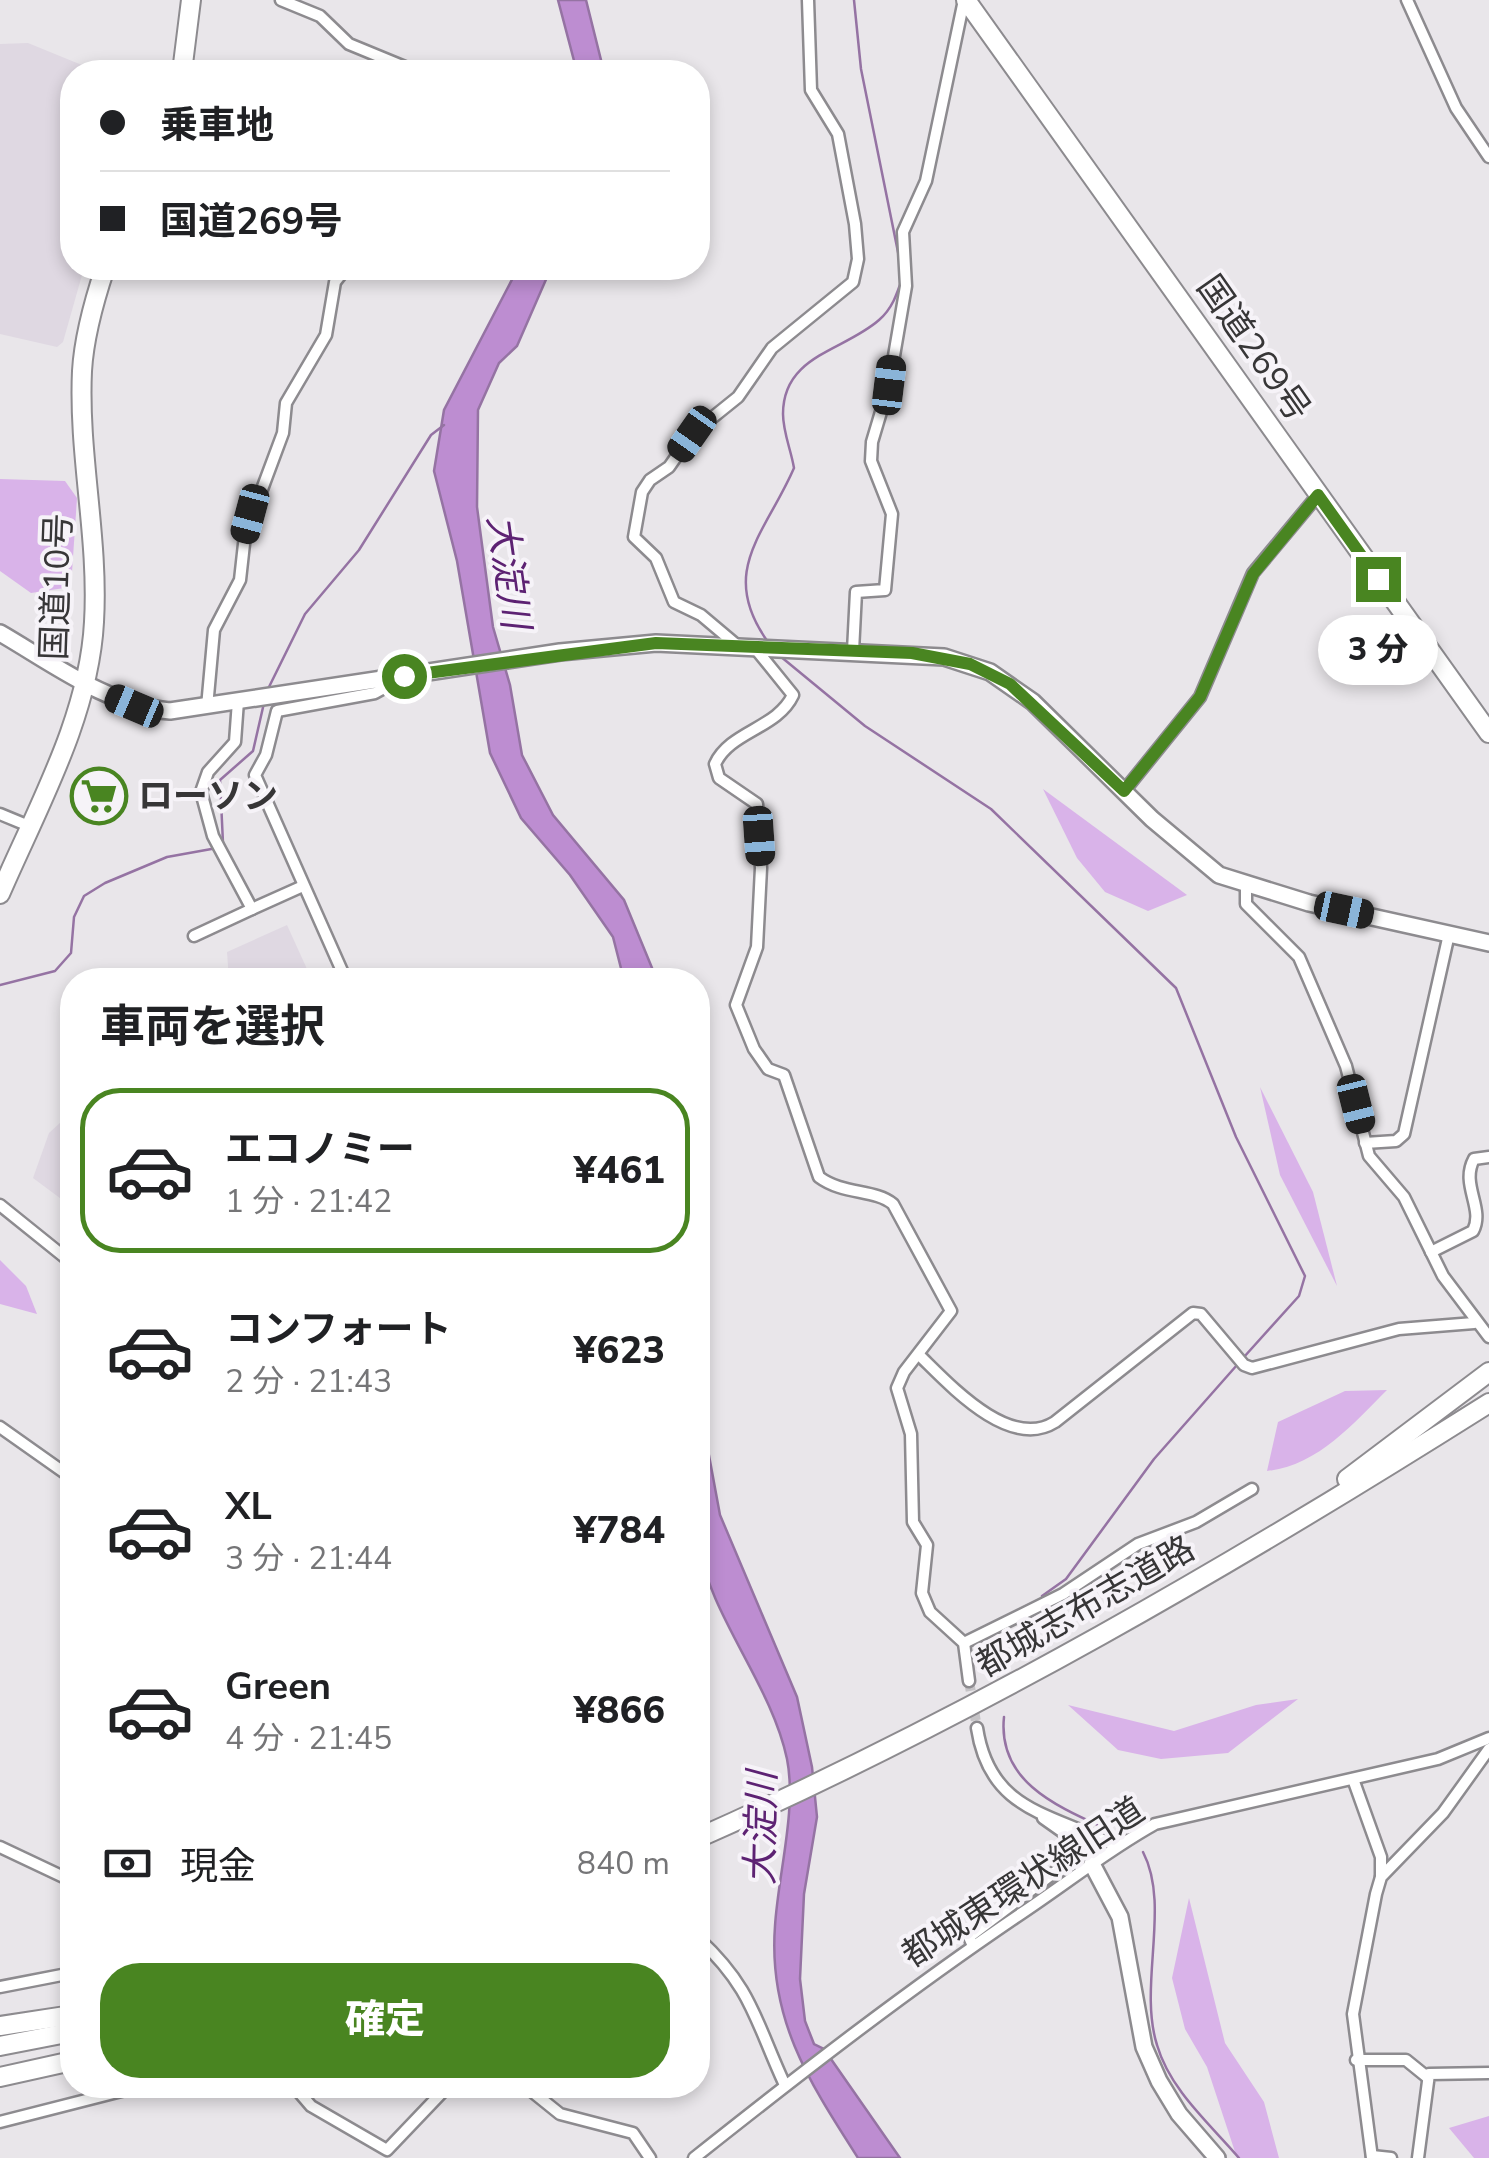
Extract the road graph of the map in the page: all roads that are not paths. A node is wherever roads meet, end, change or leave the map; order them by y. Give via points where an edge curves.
1 (191, 0) edge
2 (281, 0) edge
3 (808, 0) edge
4 (965, 0) edge
5 (1407, 0) edge
6 (184, 60) edge
7 (388, 60) edge
8 (1489, 157) edge
9 (101, 280) edge
10 (337, 280) edge
11 (1318, 495) junction
12 (0, 633) edge
13 (760, 648) junction
14 (852, 651) junction
15 (386, 679) junction
16 (86, 682) junction
17 (240, 701) junction
18 (207, 707) junction
19 (1489, 733) edge
20 (1124, 791) junction
21 (0, 814) edge
22 (29, 826) junction
23 (303, 886) junction
24 (1246, 886) junction
25 (0, 894) edge
26 (252, 909) junction
27 (1449, 934) junction
28 (194, 936) dead end
29 (1489, 943) edge
30 (341, 968) edge
31 (1365, 1143) junction
32 (1489, 1158) edge
33 (0, 1205) edge
34 (1431, 1252) junction
35 (60, 1254) edge
36 (1474, 1323) junction
37 (1489, 1337) edge
38 (919, 1355) junction
39 (1489, 1372) edge
40 (1489, 1403) edge
41 (1489, 1416) edge
42 (0, 1427) edge
43 (60, 1470) edge
44 (1252, 1488) dead end
45 (1258, 1544) junction
46 (964, 1643) junction
47 (969, 1681) tunnel mouth
48 (977, 1728) tunnel mouth
49 (1489, 1738) edge
50 (1489, 1750) edge
51 (1353, 1778) junction
52 (1042, 1818) junction
53 (710, 1833) edge
54 (1114, 1846) junction
55 (0, 1847) edge
56 (1092, 1864) junction
57 (60, 1876) edge
58 (1381, 1877) junction
59 (972, 1946) junction
60 (710, 1949) edge
61 (60, 1975) edge
62 (0, 1987) edge
63 (60, 2018) edge
64 (0, 2026) edge
65 (60, 2034) edge
66 (0, 2046) edge
67 (1356, 2060) junction
68 (60, 2064) edge
69 (1489, 2073) edge
70 (0, 2076) edge
71 (1426, 2078) junction
72 (789, 2079) junction
73 (94, 2098) edge
74 (305, 2098) edge
75 (436, 2098) edge
76 (540, 2098) edge
77 (0, 2122) edge
78 (1372, 2157) edge
79 (650, 2158) edge
80 (694, 2158) edge
81 (1217, 2158) edge
82 (1391, 2158) edge
83 (1418, 2158) edge

1 - 6 highway
2 - 7 street via 320,16 349,44
3 - 13 street via 811,90 838,134 855,224 852,282 772,348 738,397 650,480 634,537 656,558 674,602
4 - 11 highway, 国道269号
4 - 14 street via 929,168 903,232 906,286 872,442 870,461 892,514 885,590 856,592
5 - 8 street via 1456,108
9 - 16 highway, 国道10号 via 82,369 95,566
10 - 18 street via 326,335 286,402 283,432 245,534 240,580 210,645
11 - 19 highway, 国道269号
11 - 20 street via 1253,574 1200,697
12 - 16 street
13 - 14 street
13 - 15 street via 656,643
13 - 38 street via 793,695 775,719 728,746 715,764 719,778 756,804 756,948 736,1005 754,1050 768,1069 784,1074 819,1177 893,1204 945,1298 950,1318
14 - 20 street via 944,656 990,672 1033,702
15 - 17 street
15 - 23 street via 375,693 284,708 272,717 256,784
16 - 18 street via 150,709
16 - 22 highway, 国道10号
17 - 18 street
17 - 26 street via 235,742 208,772 201,792 213,836
20 - 24 street via 1198,861
21 - 22 street
22 - 25 highway, 国道10号
23 - 26 street
23 - 30 street
24 - 27 street
24 - 31 street via 1246,904 1299,957 1346,1066
26 - 28 street
27 - 29 street
27 - 31 street via 1404,1134 1396,1141
31 - 34 street via 1404,1197
32 - 34 street via 1474,1158 1468,1176 1478,1219 1473,1232
33 - 35 street
34 - 36 street
36 - 37 street
36 - 38 street via 1399,1330 1252,1368 1193,1313 1055,1422 1034,1430 982,1414
38 - 46 street via 897,1388 912,1434 913,1522 927,1545 922,1593 930,1612
39 - 45 highway
40 - 45 highway, 都城志布志道路
41 - 45 highway
42 - 43 street
44 - 46 street
45 - 53 highway, 都城志布志道路 via 961,1713
46 - 47 street
48 - 52 street via 980,1750 1005,1791
49 - 51 street, 都城東環状線旧道 via 1438,1760
50 - 58 street via 1443,1813
51 - 54 street, 都城東環状線旧道 via 1176,1816
51 - 58 street via 1381,1857
52 - 54 street
52 - 59 street via 1077,1842 1076,1856 969,1937
54 - 56 street, 都城東環状線旧道
55 - 57 street
56 - 59 street, 都城東環状線旧道
56 - 81 street via 1120,1917 1144,2046 1158,2081
58 - 67 street via 1353,2014
59 - 72 street, 都城東環状線旧道
60 - 72 street via 757,2010
61 - 62 street
63 - 64 highway
65 - 66 highway
67 - 71 street via 1406,2060
67 - 78 street
68 - 70 highway
69 - 71 street
71 - 83 street
72 - 80 street, 都城東環状線旧道
73 - 77 street
74 - 75 street via 386,2150
76 - 79 street via 560,2114 633,2133
78 - 82 street

